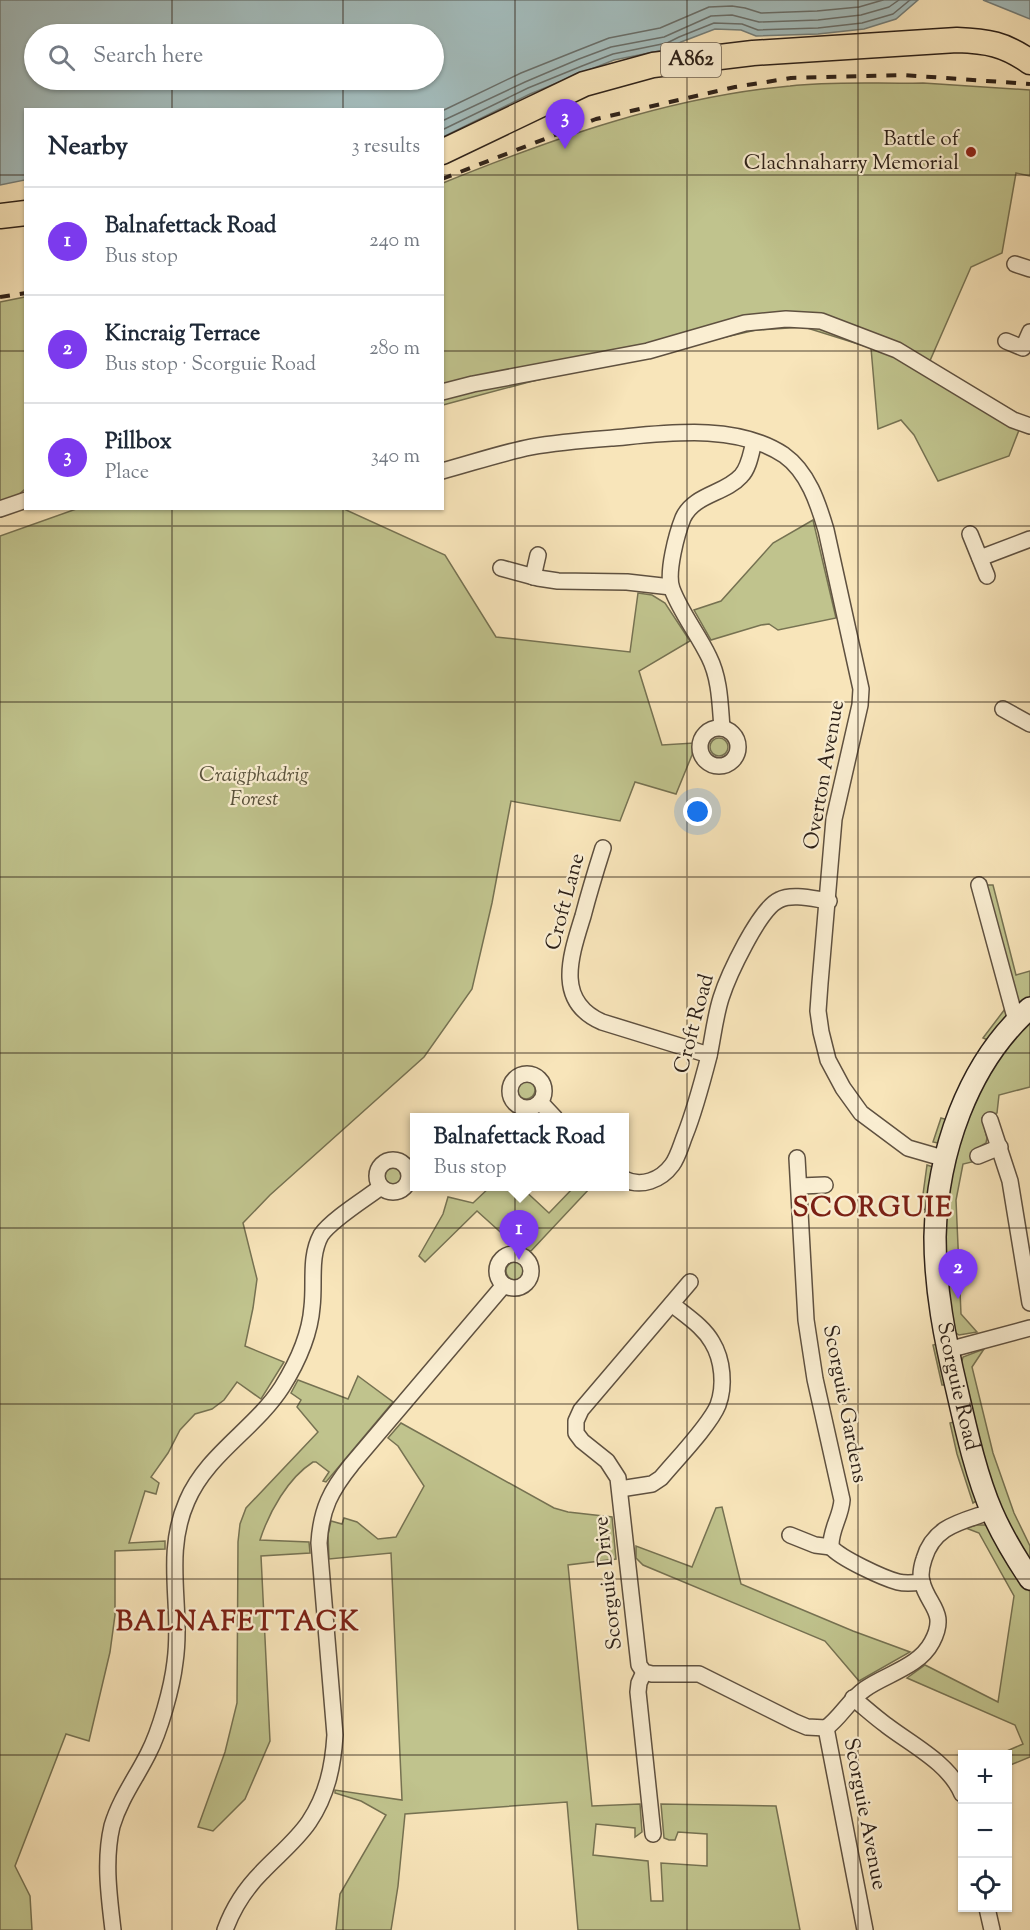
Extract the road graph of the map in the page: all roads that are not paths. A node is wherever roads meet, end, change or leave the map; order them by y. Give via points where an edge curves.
1 (1030, 62) edge
2 (444, 151) edge
3 (24, 213) edge
4 (0, 216) edge
5 (1030, 332) edge
6 (1006, 341) dead end
7 (1027, 349) edge
8 (444, 391) edge
9 (1030, 426) edge
10 (754, 442) junction
11 (444, 470) edge
12 (24, 501) edge
13 (0, 509) edge
14 (970, 534) dead end
15 (1030, 539) edge
16 (538, 555) dead end
17 (980, 558) junction
18 (501, 568) dead end
19 (987, 576) dead end
20 (533, 577) junction
21 (671, 588) junction
22 (1002, 710) dead end
23 (1030, 724) edge
24 (722, 728) dead end
25 (603, 848) dead end
26 (979, 885) dead end
27 (829, 901) junction
28 (1023, 1014) edge
29 (709, 1056) junction
30 (540, 1102) dead end
31 (550, 1113) edge
32 (990, 1120) dead end
33 (999, 1147) junction
34 (978, 1156) dead end
35 (797, 1158) dead end
36 (946, 1159) junction
37 (629, 1182) edge
38 (825, 1185) dead end
39 (800, 1186) junction
40 (381, 1187) dead end
41 (690, 1282) dead end
42 (504, 1285) dead end
43 (1030, 1303) edge
44 (672, 1304) junction
45 (1030, 1328) edge
46 (948, 1350) junction
47 (620, 1489) junction
48 (992, 1512) junction
49 (790, 1535) dead end
50 (831, 1547) junction
51 (1030, 1579) edge
52 (922, 1582) junction
53 (644, 1672) junction
54 (853, 1698) junction
55 (826, 1728) junction
56 (958, 1782) edge
57 (653, 1834) dead end
58 (988, 1912) edge
59 (231, 1928) edge
60 (113, 1930) edge
61 (866, 1930) edge
62 (992, 1930) edge

1 - 2 main road, A862 via 998,45 957,40 753,53 653,65 584,84
3 - 4 main road
5 - 7 street
6 - 7 street
8 - 9 street via 648,351 745,324 786,319 821,321 897,350 1013,420
10 - 11 street, Overton Avenue via 681,432 554,443
10 - 21 street via 743,475 687,510 675,544
10 - 27 street, Overton Avenue via 784,456 797,468 818,504 861,689 834,819
12 - 13 street
14 - 17 street
15 - 17 street
16 - 20 street
17 - 19 street
18 - 20 street
20 - 21 street
21 - 24 street via 713,665
22 - 23 street
25 - 29 street, Croft Lane via 574,944 570,966 572,992 588,1016
26 - 28 street, Scorguie Road
27 - 29 street, Croft Road via 790,897 780,899 767,910 729,975
27 - 36 street, Overton Avenue via 818,1011 828,1060 861,1113 908,1148
28 - 36 street, Scorguie Road via 996,1046 967,1095
29 - 37 street, Croft Road via 692,1117 673,1164 656,1179
30 - 31 street
32 - 33 street
33 - 34 street
33 - 43 street via 1010,1181
35 - 39 street, Scorguie Gardens
36 - 46 street, Scorguie Road via 935,1239 938,1291
38 - 39 street
39 - 50 street, Scorguie Gardens via 806,1320 842,1500
40 - 60 street via 322,1235 315,1252 310,1322 282,1388 212,1462 187,1501 175,1545 176,1661 171,1683 154,1743 119,1805 108,1847
41 - 44 street, Scorguie Drive
42 - 59 street via 352,1464 328,1499 320,1522 319,1543 335,1735 333,1761 328,1783 308,1824 246,1890
44 - 47 street, Scorguie Drive via 581,1410 576,1421 576,1433 607,1461
44 - 47 street, Scorguie Drive via 713,1343 722,1374 722,1391 710,1419 661,1478 652,1484
45 - 46 street
46 - 48 street, Scorguie Road
47 - 53 street, Scorguie Drive via 639,1665
48 - 51 street, Scorguie Road
48 - 52 street via 950,1526 937,1535 922,1565
49 - 50 street
50 - 52 street via 842,1557 897,1582
52 - 54 street, Scorguie Avenue via 938,1617 932,1642 911,1664
53 - 55 street, Scorguie Drive via 699,1674 795,1722
53 - 57 street, Scorguie Drive via 639,1692
54 - 55 street, Scorguie Avenue
54 - 56 street
55 - 61 street, Scorguie Avenue
58 - 62 street

